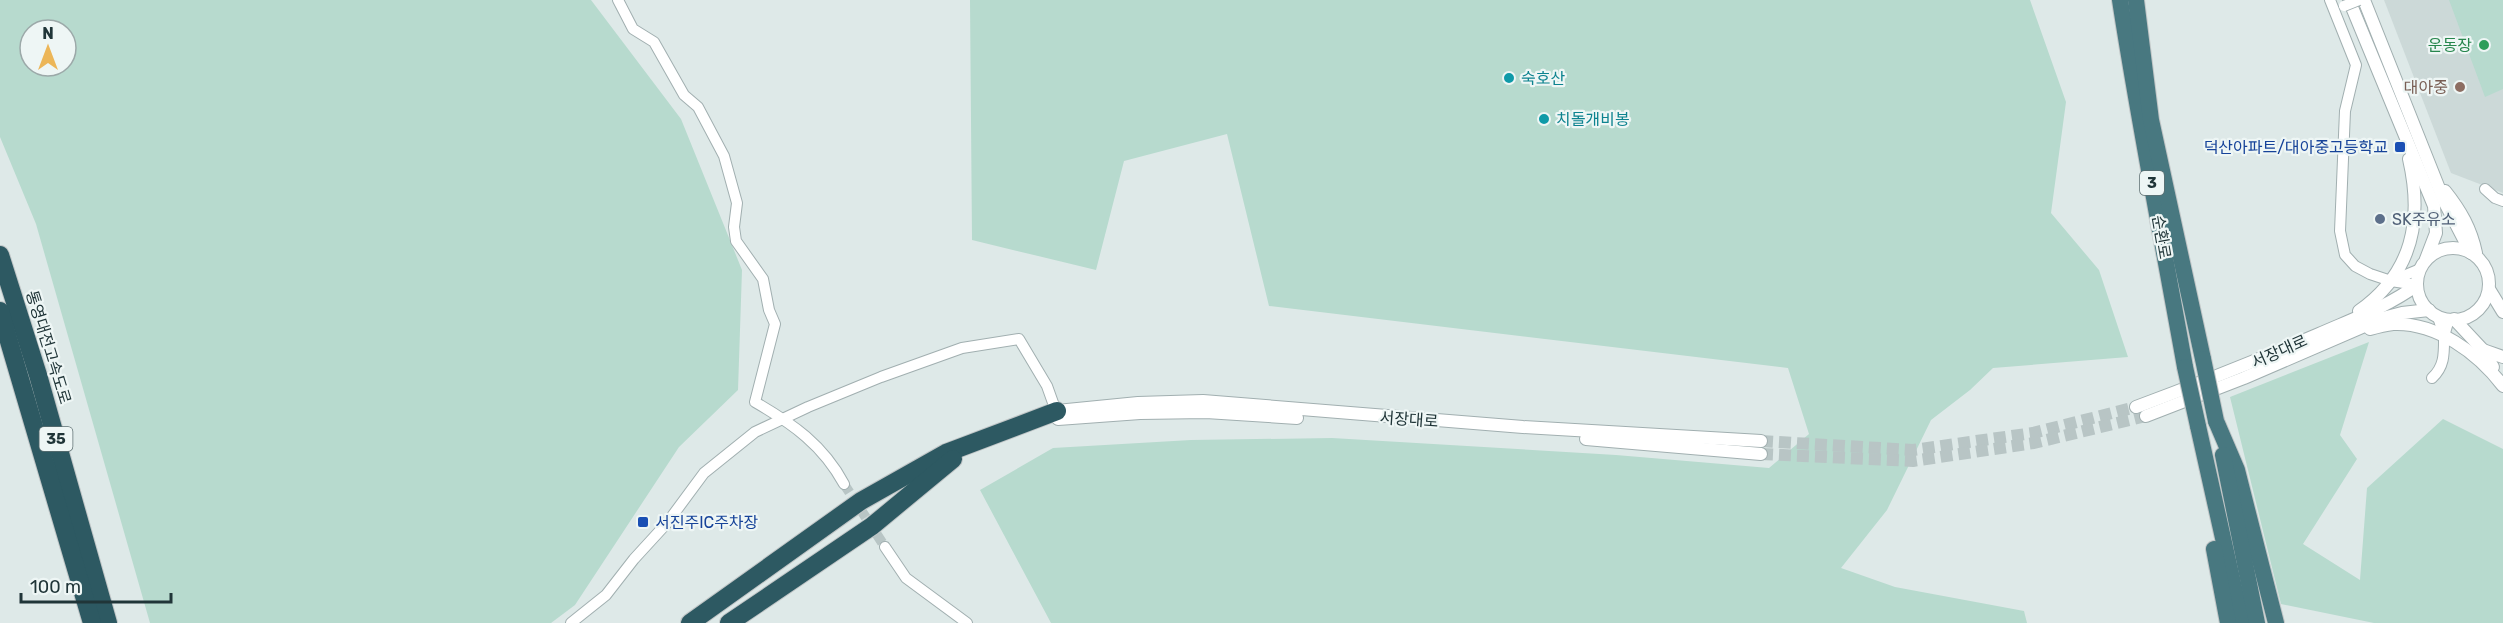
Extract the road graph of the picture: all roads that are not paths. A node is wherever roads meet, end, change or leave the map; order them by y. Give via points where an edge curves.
1 (618, 0) edge
2 (2120, 0) edge
3 (2136, 0) edge
4 (2330, 0) edge
5 (2359, 0) edge
6 (2364, 0) edge
7 (2342, 6) edge
8 (2404, 138) junction
9 (2485, 189) dead end
10 (2503, 201) edge
11 (0, 255) edge
12 (2474, 255) junction
13 (2423, 264) junction
14 (2391, 281) junction
15 (2417, 285) junction
16 (2489, 289) junction
17 (0, 311) edge
18 (2503, 312) edge
19 (2443, 316) junction
20 (2330, 329) junction
21 (2348, 333) junction
22 (2444, 336) junction
23 (2483, 350) junction
24 (2503, 357) edge
25 (2432, 378) dead end
26 (2503, 385) edge
27 (2136, 407) tunnel mouth
28 (1058, 415) junction
29 (2146, 416) tunnel mouth
30 (783, 419) junction
31 (2216, 422) junction
32 (2198, 426) junction
33 (1761, 448) tunnel mouth
34 (844, 484) tunnel mouth
35 (885, 547) tunnel mouth
36 (99, 590) junction
37 (92, 623) edge
38 (108, 623) edge
39 (114, 623) edge
40 (571, 623) edge
41 (690, 623) edge
42 (729, 623) edge
43 (967, 623) edge
44 (2228, 623) edge
45 (2242, 623) edge
46 (2257, 623) edge
47 (2276, 623) edge

1 - 30 street via 633,29 654,42 684,95 698,107 724,156 737,203 736,241 764,279 774,324 755,402
2 - 32 highway, 순환로 / 3, bridge via 2138,116
3 - 31 highway, 순환로 / 3, bridge via 2151,120
4 - 7 street
5 - 7 street, bridge
6 - 12 street via 2436,178 2472,234
7 - 8 street
7 - 14 street via 2356,65 2345,111 2340,231 2345,255 2355,266
8 - 13 street via 2434,206 2436,233
8 - 14 street via 2413,175 2415,226 2407,255
9 - 10 street
11 - 36 highway, 통영대전고속도로 / 35
12 - 13 street via 2448,248 2436,252
12 - 16 street via 2487,272
13 - 14 street
13 - 15 street
14 - 15 street
14 - 20 street via 2376,299
15 - 19 street via 2422,303
15 - 20 street, 서장대로 via 2400,297
16 - 18 street
16 - 19 street via 2473,313
17 - 37 highway, 35
19 - 21 street, 서장대로 via 2402,313
19 - 22 street
19 - 23 street
20 - 27 street, 서장대로
21 - 22 street via 2393,324 2416,326
21 - 29 street, 서장대로
22 - 25 street via 2443,363
22 - 26 street via 2488,366
23 - 24 street
23 - 26 street
28 - 30 street via 1047,386 1019,339 962,348 880,377
28 - 33 street, 서장대로 via 1206,412
28 - 41 highway via 946,453 861,501
28 - 42 highway via 950,460 872,526
30 - 34 street via 818,446
30 - 40 street via 755,432 704,473 606,595
31 - 46 highway, 3
31 - 47 highway via 2237,470
32 - 44 highway
32 - 45 highway, 3
35 - 43 street via 906,578
36 - 38 highway, 통영대전고속도로 / 35
36 - 39 highway

